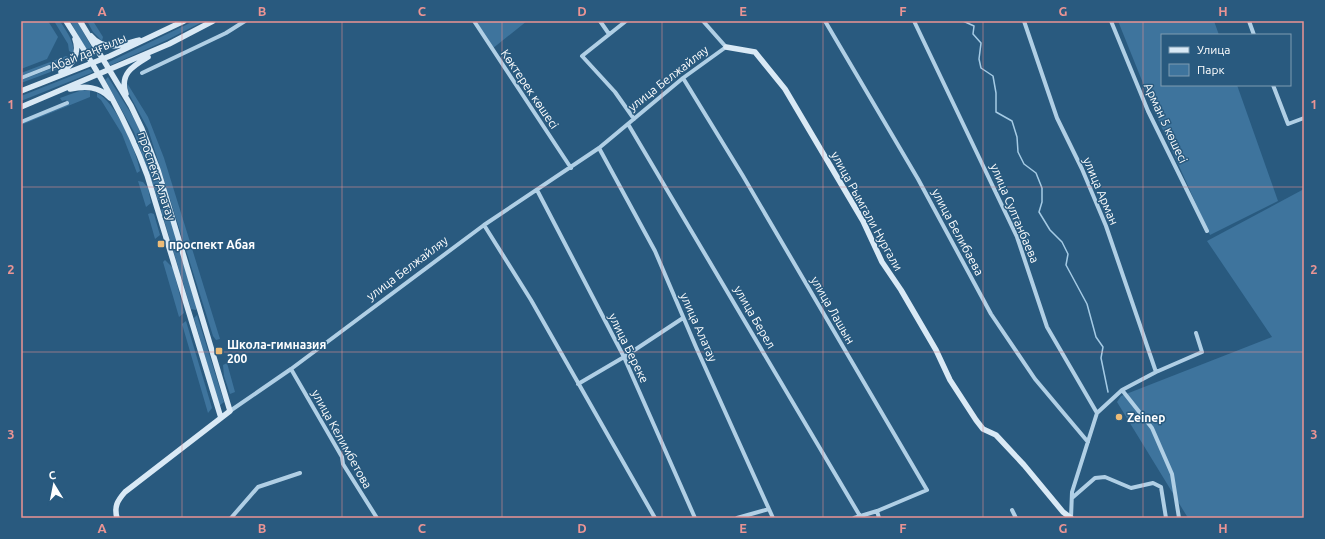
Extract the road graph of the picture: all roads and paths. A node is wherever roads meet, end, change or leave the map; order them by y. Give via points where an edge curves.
1 (80, 21) edge
2 (184, 21) edge
3 (213, 21) edge
4 (246, 21) edge
5 (474, 21) edge
6 (600, 21) edge
7 (626, 21) edge
8 (703, 21) edge
9 (825, 21) edge
10 (914, 21) edge
11 (1024, 21) edge
12 (1111, 21) edge
13 (1249, 21) edge
14 (68, 24) edge
15 (163, 32) junction
16 (609, 34) junction
17 (1254, 34) edge
18 (168, 44) junction
19 (726, 47) junction
20 (102, 59) junction
21 (92, 63) junction
22 (49, 67) dead end
23 (109, 70) junction
24 (142, 73) dead end
25 (99, 75) junction
26 (21, 78) edge
27 (683, 78) junction
28 (51, 79) junction
29 (1273, 86) edge
30 (21, 91) edge
31 (56, 92) junction
32 (67, 103) dead end
33 (21, 106) edge
34 (131, 106) junction
35 (120, 112) junction
36 (1304, 118) edge
37 (634, 119) junction
38 (21, 122) edge
39 (628, 124) junction
40 (599, 148) junction
41 (571, 168) junction
42 (537, 190) junction
43 (168, 202) junction
44 (157, 207) junction
45 (484, 225) junction
46 (1207, 231) dead end
47 (200, 310) junction
48 (190, 315) junction
49 (683, 318) junction
50 (1196, 333) dead end
51 (624, 357) junction
52 (292, 369) junction
53 (1156, 371) junction
54 (578, 384) junction
55 (1122, 390) junction
56 (230, 411) junction
57 (1097, 413) junction
58 (221, 418) junction
59 (1088, 442) junction
60 (300, 473) dead end
61 (1071, 499) junction
62 (770, 509) junction
63 (1012, 510) dead end
64 (877, 511) junction
65 (860, 516) junction
66 (117, 518) edge
67 (231, 518) edge
68 (377, 518) edge
69 (655, 518) edge
70 (695, 518) edge
71 (738, 518) edge
72 (773, 518) edge
73 (854, 518) edge
74 (879, 518) edge
75 (1016, 518) edge
76 (1071, 518) edge
77 (1166, 518) edge
78 (1179, 518) edge

1 - 15 main road via 98,42 113,47
1 - 20 main road, проспект Алатау
2 - 15 main road, Абай даңғылы
3 - 18 main road
4 - 24 street
5 - 41 street, Көктерек көшесі
6 - 16 street
7 - 16 street
8 - 19 street
9 - 59 street, улица Белибаева via 918,179 991,314 1035,379
10 - 57 street, улица Султанбаева via 1017,237 1047,328
11 - 53 street, улица Арман via 1057,118 1106,226
12 - 46 street, Арман 5 көшесі via 1148,111
13 - 17 street
14 - 21 main road, проспект Алатау
14 - 28 main road via 76,43 75,58 66,69
15 - 20 main road, Абай даңғылы
16 - 37 street via 582,56 616,92
18 - 23 main road
18 - 34 main road via 127,72 124,84
19 - 27 street, улица Белжайляу
19 - 76 main road, улица Рымгали Нургали via 755,52 784,89 863,221 882,262 901,290 950,380 983,429 996,435
20 - 21 main road, Абай даңғылы
20 - 23 main road, проспект Алатау
21 - 25 main road, проспект Алатау
21 - 28 main road, Абай даңғылы
22 - 26 street
23 - 25 main road
23 - 34 main road, проспект Алатау
25 - 31 main road
25 - 35 main road, проспект Алатау
27 - 37 street, улица Белжайляу
27 - 64 street, улица Лашын via 926,490
28 - 30 main road, Абай даңғылы
29 - 36 street via 1288,124
31 - 33 main road
31 - 35 main road via 80,87 97,89 109,96
32 - 38 street
34 - 43 main road, проспект Алатау via 158,170
35 - 44 main road, проспект Алатау via 137,148
37 - 39 street, улица Белжайляу
39 - 40 street, улица Белжайляу
39 - 65 street, улица Берел
40 - 41 street, улица Белжайляу
40 - 49 street, улица Алатау via 655,251
41 - 42 street, улица Белжайляу
42 - 45 street, улица Белжайляу
42 - 51 street, улица Береке
43 - 44 main road
43 - 47 main road, проспект Алатау
44 - 48 main road, проспект Алатау
45 - 52 street, улица Белжайляу
45 - 54 street via 531,300
47 - 48 main road
47 - 56 main road, проспект Алатау
48 - 58 main road, проспект Алатау
49 - 51 street
49 - 62 street, улица Алатау
50 - 53 street via 1202,352
51 - 54 street
51 - 70 street, улица Береке
52 - 56 street, улица Белжайляу
52 - 68 street, улица Келимбетова via 342,457 343,464
53 - 55 street
54 - 69 street
55 - 57 street
55 - 78 street via 1152,428 1172,474
56 - 58 main road, улица Белжайляу
57 - 59 street
58 - 66 main road, улица Белжайляу via 125,492 118,500 115,510
59 - 61 street
60 - 67 street via 258,487
61 - 76 street
61 - 77 street via 1095,478 1105,477 1131,488 1153,483 1161,487
62 - 71 street
62 - 72 street, улица Алатау
63 - 75 street
64 - 65 street, улица Лашын
64 - 74 street
65 - 73 street

